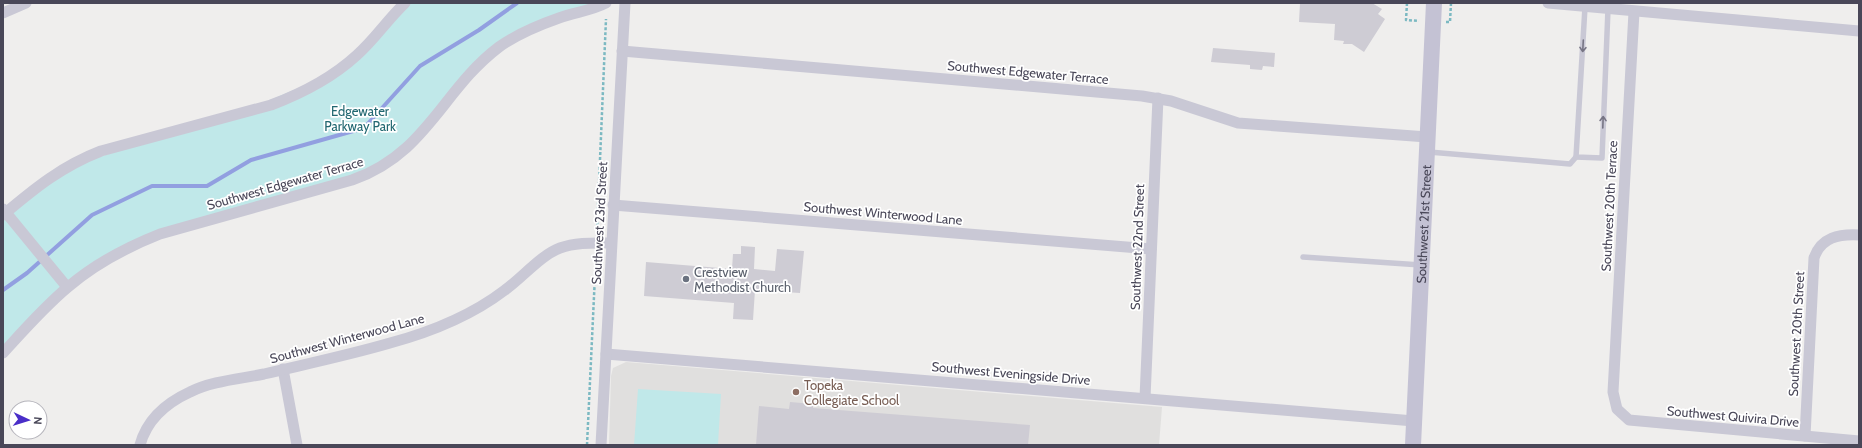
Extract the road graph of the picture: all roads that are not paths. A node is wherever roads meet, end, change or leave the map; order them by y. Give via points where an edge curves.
1 (26, 3) edge
2 (405, 3) edge
3 (606, 3) edge
4 (625, 3) edge
5 (1434, 3) edge
6 (1548, 3) edge
7 (1585, 7) junction
8 (1608, 9) junction
9 (1634, 12) junction
10 (3, 13) edge
11 (1859, 31) edge
12 (622, 52) junction
13 (1158, 98) junction
14 (1427, 144) junction
15 (1576, 157) junction
16 (613, 205) junction
17 (4, 212) edge
18 (1859, 235) edge
19 (611, 243) junction
20 (1151, 249) junction
21 (1303, 257) dead end
22 (1421, 265) junction
23 (67, 288) junction
24 (3, 353) edge
25 (606, 354) junction
26 (283, 369) junction
27 (1145, 398) junction
28 (1614, 402) joint
29 (1414, 421) junction
30 (1805, 436) junction
31 (1859, 441) edge
32 (140, 445) edge
33 (297, 445) edge
34 (601, 445) edge
35 (1413, 445) edge

1 - 10 street
2 - 17 street via 358,54 339,71 317,85 271,105 108,148 80,159 41,183
3 - 23 street, Southwest Edgewater Terrace via 515,36 498,48 469,76 412,145 376,170 352,180 160,234 111,256
4 - 12 street, Southwest 23rd Street
5 - 14 main road, Southwest 21st Street
6 - 7 street
7 - 8 street
7 -> 15 lane
8 - 9 street
15 -> 8 lane via 1602,158
9 - 11 street
9 - 28 street, Southwest 20th Terrace
12 - 13 street, Southwest Edgewater Terrace
12 - 16 street, Southwest 23rd Street
13 - 14 street, Southwest Edgewater Terrace via 1238,123
13 - 20 street, Southwest 22nd Street
14 - 15 lane via 1570,164
14 - 22 main road, Southwest 21st Street
16 - 19 street, Southwest 23rd Street
16 - 20 street, Southwest Winterwood Lane
17 - 23 street via 29,239
18 - 30 street, Southwest 20th Street via 1834,236 1822,244 1814,258
19 - 25 street, Southwest 23rd Street
19 - 26 street, Southwest Winterwood Lane via 574,244 560,248 550,253 499,295 430,331 382,346
20 - 27 street, Southwest 22nd Street
21 - 22 lane
22 - 29 main road, Southwest 21st Street
23 - 24 street, Southwest Edgewater Terrace
25 - 27 street, Southwest Eveningside Drive
25 - 34 street, Southwest 23rd Street
26 - 32 street, Southwest Winterwood Lane via 208,386 172,402 156,415 145,430
26 - 33 street
27 - 29 street, Southwest Eveningside Drive
28 - 30 street, Southwest Quivira Drive via 1617,409 1629,420
29 - 35 main road, Southwest 21st Street
30 - 31 street, Southwest Quivira Drive

